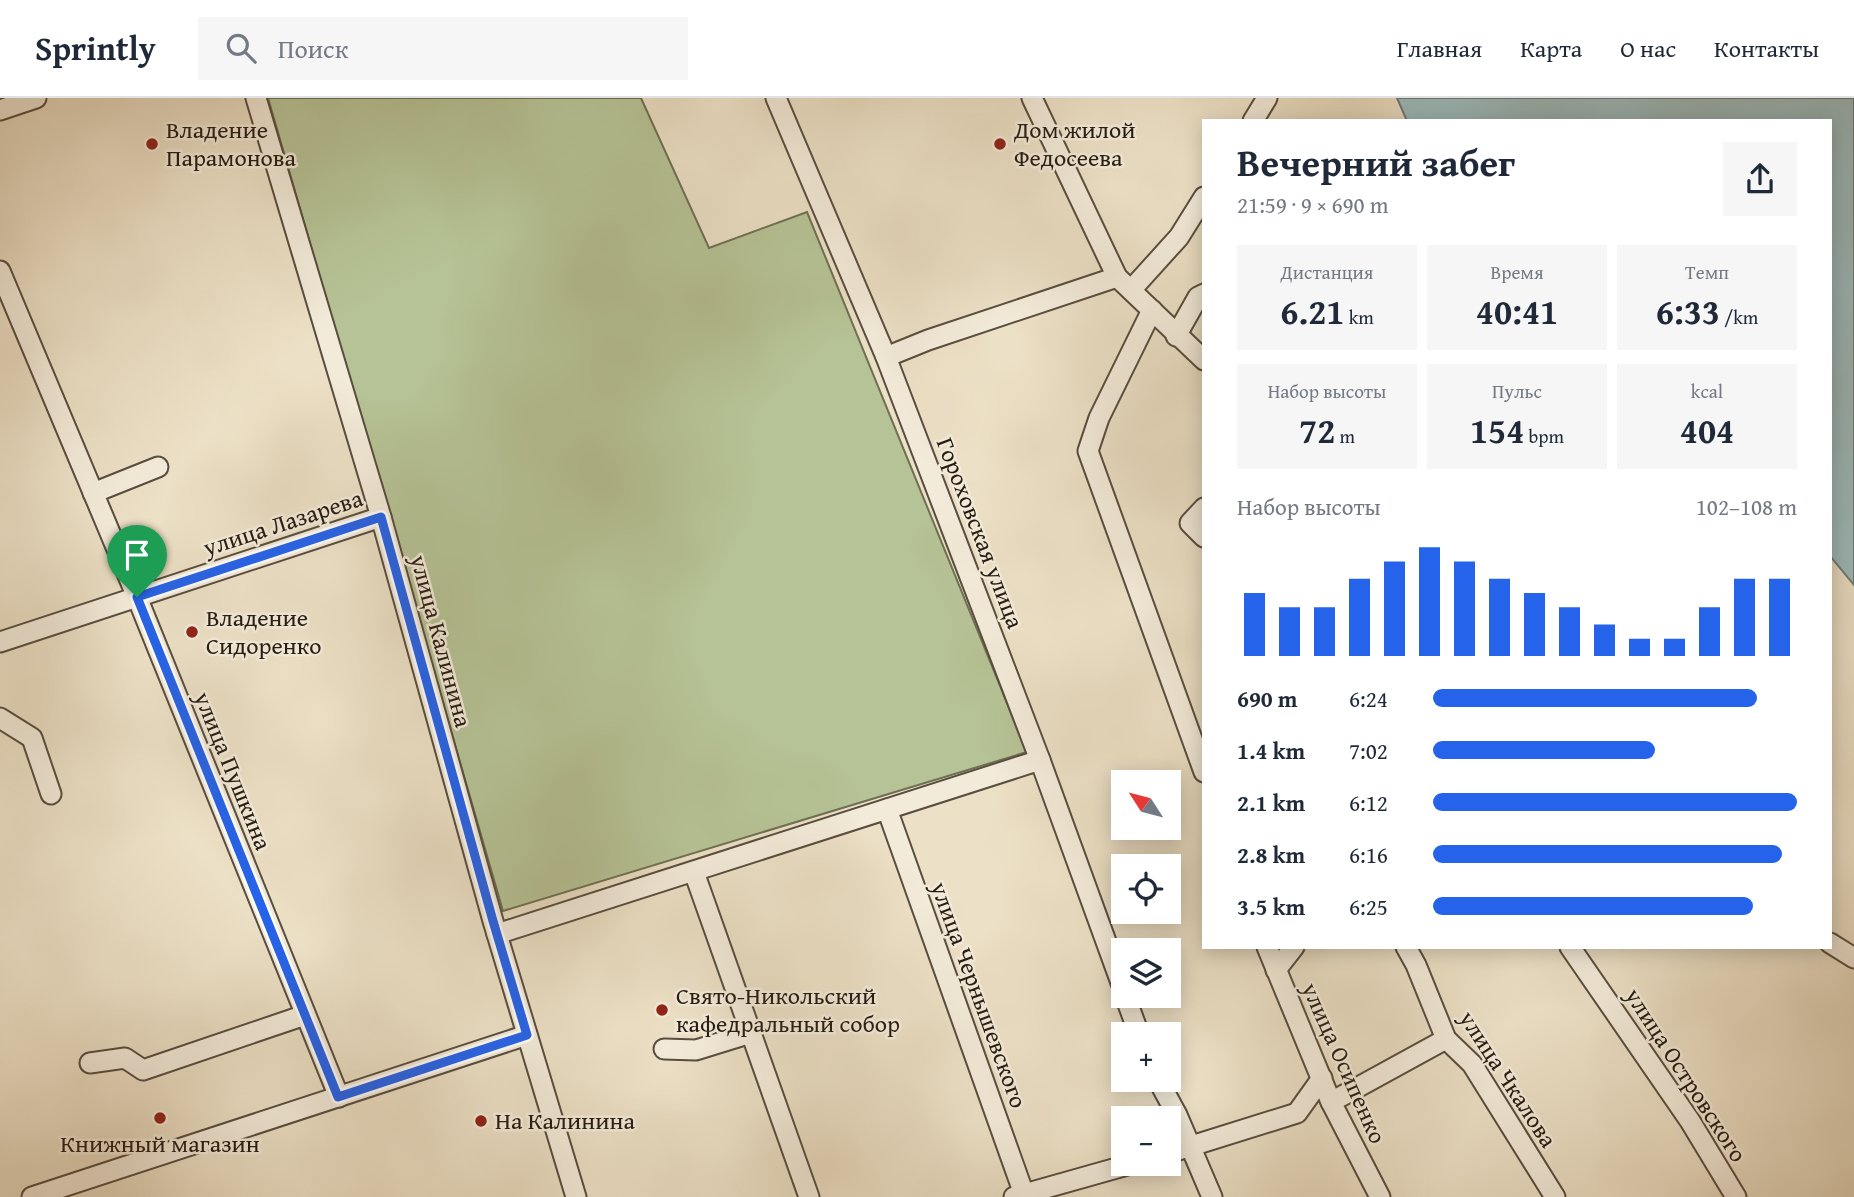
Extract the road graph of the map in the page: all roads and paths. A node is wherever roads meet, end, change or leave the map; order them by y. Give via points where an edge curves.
1 (36, 98) edge
2 (256, 98) edge
3 (776, 98) edge
4 (1032, 98) edge
5 (1268, 98) edge
6 (0, 110) edge
7 (1254, 119) edge
8 (1202, 200) edge
9 (0, 271) edge
10 (1124, 284) junction
11 (1202, 295) edge
12 (1152, 310) junction
13 (1177, 336) junction
14 (886, 357) junction
15 (1202, 358) edge
16 (158, 467) dead end
17 (93, 493) junction
18 (1202, 510) edge
19 (381, 517) junction
20 (1202, 535) edge
21 (137, 597) junction
22 (0, 642) edge
23 (0, 718) edge
24 (1040, 761) junction
25 (1202, 766) edge
26 (51, 794) dead end
27 (887, 809) junction
28 (694, 872) junction
29 (497, 934) junction
30 (1832, 944) edge
31 (1268, 949) edge
32 (1292, 949) edge
33 (1407, 949) edge
34 (1571, 949) edge
35 (1111, 957) edge
36 (1854, 958) edge
37 (1276, 970) junction
38 (305, 1014) junction
39 (751, 1033) junction
40 (527, 1035) junction
41 (1447, 1039) junction
42 (664, 1049) dead end
43 (90, 1063) dead end
44 (1322, 1078) junction
45 (1165, 1092) edge
46 (338, 1097) junction
47 (1331, 1102) junction
48 (1190, 1147) junction
49 (1181, 1150) edge
50 (1111, 1170) edge
51 (1021, 1196) edge
52 (32, 1197) edge
53 (576, 1197) edge
54 (809, 1197) edge
55 (1212, 1197) edge
56 (1380, 1197) edge
57 (1555, 1197) edge
58 (1736, 1197) edge

1 - 6 street
2 - 19 street, улица Калинина
3 - 14 street, Гороховская улица
4 - 10 street
5 - 7 street
8 - 10 street via 1179,237
9 - 17 street, улица Пушкина
10 - 12 street
10 - 14 street via 928,340
11 - 13 street
12 - 13 street
12 - 25 street via 1099,418 1088,452
13 - 15 street
14 - 24 street, Гороховская улица
16 - 17 street
17 - 21 street, улица Пушкина
18 - 20 street via 1190,523
19 - 21 street, улица Лазарева
19 - 29 street, улица Калинина
21 - 22 street, улица Лазарева
21 - 38 street, улица Пушкина
23 - 26 street via 32,738
24 - 27 street
24 - 35 street, Гороховская улица
27 - 28 street
27 - 51 street, улица Чернышевского
28 - 29 street
28 - 39 street
29 - 40 street, улица Калинина
30 - 36 street
31 - 37 street, улица Осипенко
32 - 37 street
33 - 41 street, улица Чкалова
34 - 58 street, улица Островского via 1690,1121
37 - 44 street, улица Осипенко
38 - 43 street via 143,1070 125,1058
38 - 46 street, улица Пушкина
39 - 42 street via 696,1050
39 - 54 street
40 - 46 street
40 - 53 street, улица Калинина
41 - 47 street
41 - 57 street, улица Чкалова via 1472,1064
44 - 47 street, улица Осипенко
44 - 48 street via 1297,1113
45 - 48 street
46 - 52 street
47 - 56 street, улица Осипенко
48 - 49 street
48 - 55 street
50 - 51 street

